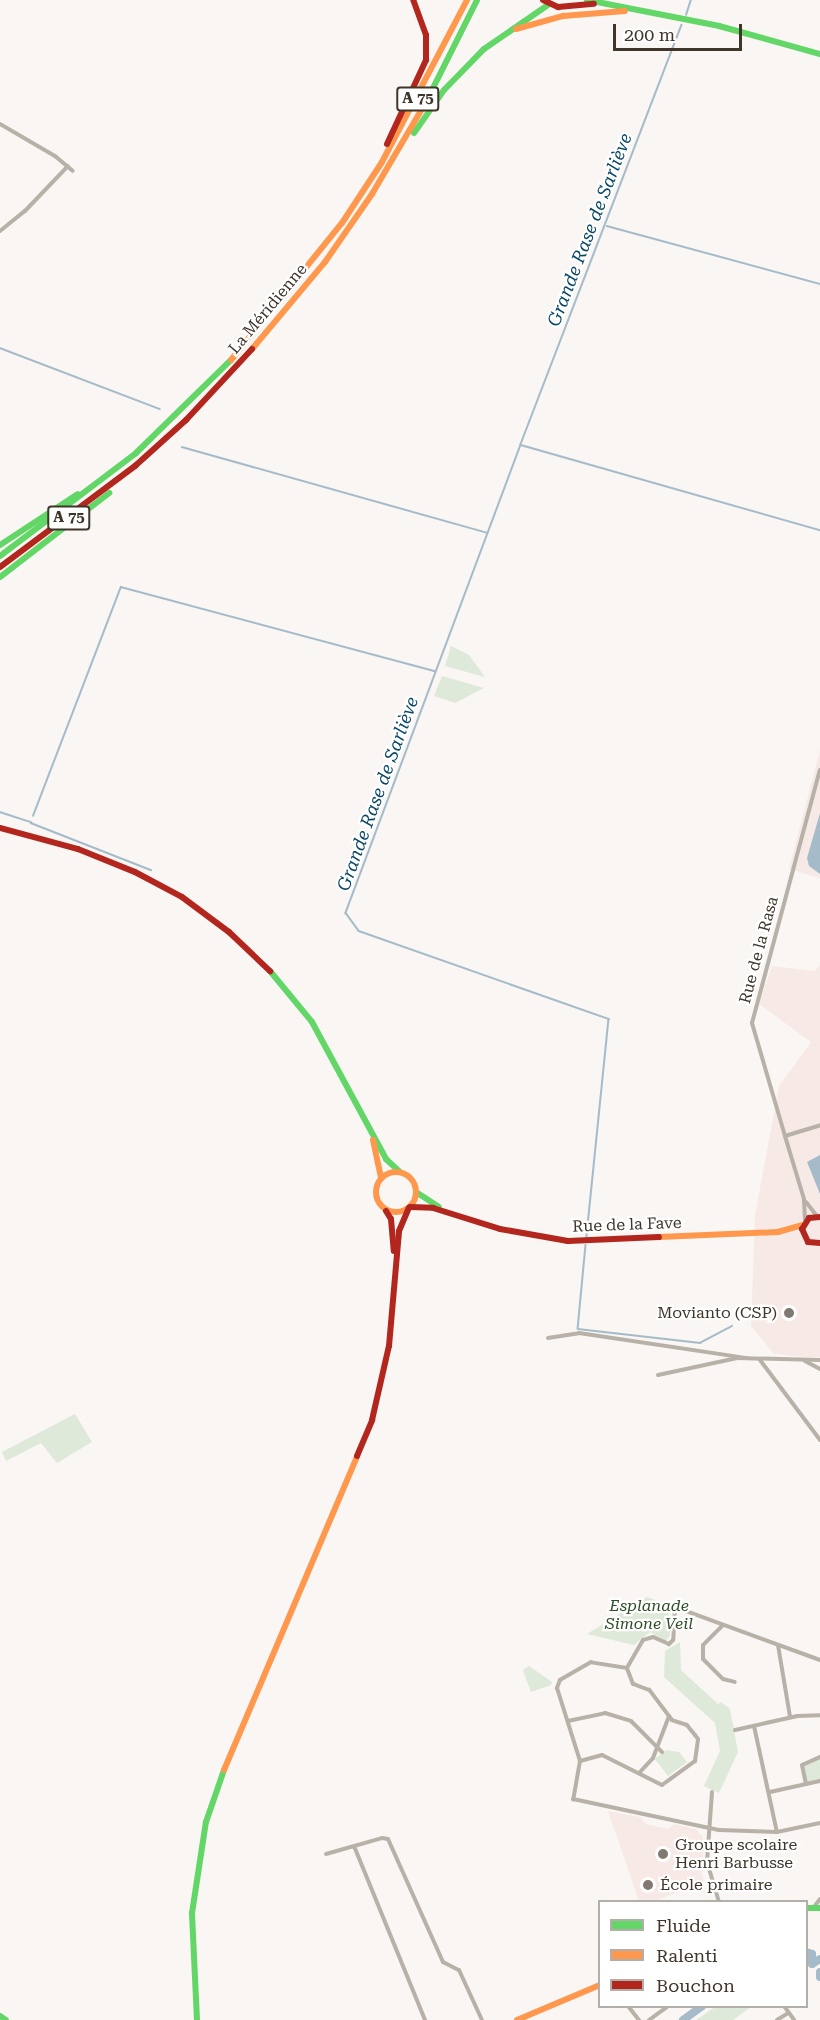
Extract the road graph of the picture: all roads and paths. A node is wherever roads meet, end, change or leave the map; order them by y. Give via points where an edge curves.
1 (413, 0) edge
2 (467, 0) edge
3 (477, 0) edge
4 (587, 0) edge
5 (546, 2) edge
6 (569, 2) edge
7 (598, 4) junction
8 (626, 10) junction
9 (484, 49) junction
10 (820, 54) edge
11 (0, 124) edge
12 (394, 158) junction
13 (68, 166) junction
14 (73, 171) dead end
15 (361, 193) junction
16 (0, 231) edge
17 (124, 463) junction
18 (135, 466) junction
19 (0, 545) edge
20 (0, 556) edge
21 (0, 567) edge
22 (0, 577) edge
23 (820, 770) edge
24 (0, 828) edge
25 (363, 1114) junction
26 (820, 1125) edge
27 (785, 1136) junction
28 (400, 1172) junction
29 (381, 1178) junction
30 (416, 1192) junction
31 (804, 1199) junction
32 (409, 1208) junction
33 (386, 1210) junction
34 (818, 1217) edge
35 (478, 1223) junction
36 (804, 1223) junction
37 (778, 1232) junction
38 (803, 1236) junction
39 (818, 1244) edge
40 (395, 1266) junction
41 (548, 1338) dead end
42 (747, 1358) junction
43 (760, 1360) junction
44 (802, 1360) junction
45 (820, 1360) edge
46 (820, 1369) edge
47 (658, 1375) dead end
48 (820, 1440) edge
49 (723, 1625) junction
50 (778, 1645) junction
51 (820, 1660) edge
52 (627, 1668) junction
53 (735, 1682) dead end
54 (820, 1715) edge
55 (669, 1716) junction
56 (790, 1718) junction
57 (568, 1722) junction
58 (754, 1726) junction
59 (735, 1730) dead end
60 (657, 1743) junction
61 (662, 1752) dead end
62 (820, 1757) edge
63 (580, 1761) junction
64 (640, 1772) junction
65 (820, 1781) edge
66 (806, 1784) junction
67 (712, 1792) dead end
68 (770, 1792) junction
69 (820, 1823) edge
70 (708, 1829) junction
71 (777, 1832) junction
72 (354, 1846) junction
73 (326, 1854) dead end
74 (820, 1899) edge
75 (718, 1900) edge
76 (813, 1908) edge
77 (598, 1986) edge
78 (629, 2008) edge
79 (667, 2008) edge
80 (785, 2008) edge
81 (788, 2013) junction
82 (0, 2016) edge
83 (6, 2020) edge
84 (197, 2020) edge
85 (425, 2020) edge
86 (482, 2020) edge
87 (517, 2020) edge
88 (639, 2020) edge
89 (649, 2020) edge
90 (777, 2020) edge
91 (794, 2020) edge

1 - 15 main road via 426,35 426,60 420,81
2 - 15 main road, La Méridienne / A 75 via 417,102
3 - 12 main road, La Méridienne / A 75 via 436,85
4 - 7 main road
5 - 6 main road
5 - 9 main road
6 - 7 main road
7 - 8 main road
8 - 9 main road via 593,11 534,22
8 - 10 main road via 685,19
9 - 12 main road via 444,90
11 - 13 street
12 - 18 main road, La Méridienne / A 75 via 325,262 265,336 186,420
13 - 14 street
13 - 16 street
15 - 17 main road, La Méridienne / A 75 via 320,252 240,350
17 - 19 main road
17 - 20 main road, La Méridienne / A 75
18 - 21 main road, La Méridienne / A 75
18 - 22 main road via 65,531
23 - 27 street, Rue de la Rasa via 752,1023
24 - 25 main road via 78,849 135,872 182,897 229,932 270,971 312,1023
25 - 28 main road via 386,1159
25 - 29 main road
26 - 27 street
27 - 31 street
28 - 29 main road
28 - 30 main road via 411,1179
29 - 33 main road via 375,1196
30 - 32 main road
30 - 35 main road, Rue de la Fave via 435,1205
31 - 34 street
31 - 36 street
32 - 33 main road via 398,1213
32 - 35 main road, Rue de la Fave via 434,1208
32 - 40 main road via 399,1231
33 - 40 main road via 391,1219
34 - 36 main road, Rue de la Fave
35 - 37 main road, Rue de la Fave via 544,1238 593,1242
36 - 37 main road, Rue de la Fave
36 - 38 main road
37 - 38 main road, Rue de la Fave
38 - 39 main road
40 - 84 main road via 389,1346 372,1420 228,1755 206,1822 192,1913
41 - 42 street via 579,1333
42 - 43 street
42 - 47 street
43 - 44 street
43 - 48 street
44 - 45 street
44 - 46 street
49 - 50 street
49 - 52 street via 675,1607 673,1640 666,1645 653,1637 643,1640
49 - 53 street via 705,1642 703,1659 723,1679
50 - 51 street
50 - 56 street
52 - 55 street via 633,1684 649,1690
52 - 57 street via 591,1662 560,1680 556,1688
54 - 56 street
55 - 60 street
55 - 64 street via 687,1725 698,1739 695,1761 663,1785 644,1779
56 - 58 street
57 - 60 street via 605,1713 631,1721
57 - 63 street
58 - 59 street
58 - 68 street
60 - 61 street
60 - 64 street via 653,1758
62 - 66 street via 802,1765
63 - 64 street via 602,1755
63 - 70 street via 573,1799
65 - 66 street
66 - 68 street
67 - 70 street
68 - 71 street
69 - 71 street
70 - 71 street
70 - 75 street via 708,1862
72 - 73 street
72 - 85 street
72 - 86 street via 382,1838 390,1842 443,1962 459,1970
74 - 76 street
77 - 87 main road
78 - 88 street
79 - 89 street
80 - 81 street
81 - 90 street
81 - 91 street
82 - 83 main road

